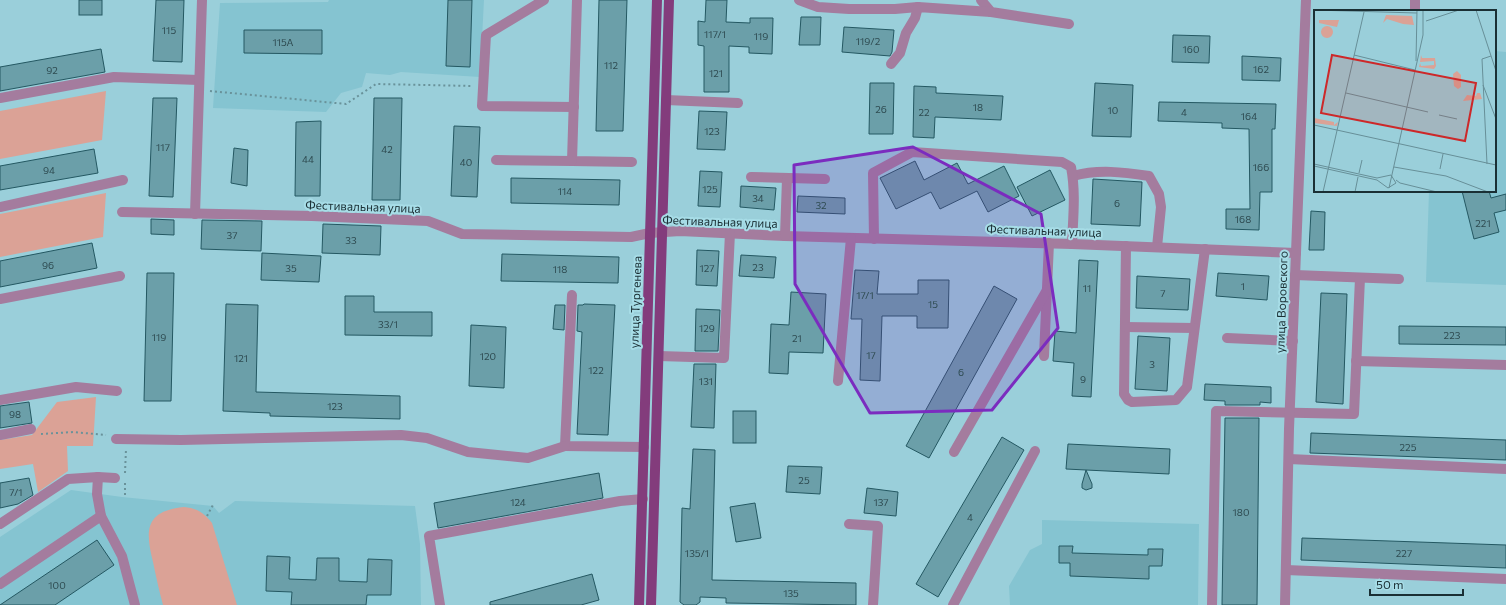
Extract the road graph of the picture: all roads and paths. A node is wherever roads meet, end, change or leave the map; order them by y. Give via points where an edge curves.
1 (202, 0) edge
2 (544, 0) edge
3 (577, 0) edge
4 (657, 0) edge
5 (669, 0) edge
6 (800, 0) edge
7 (981, 0) edge
8 (1306, 0) edge
9 (1415, 0) edge
10 (918, 7) junction
11 (1414, 10) edge
12 (991, 12) junction
13 (1310, 12) edge
14 (1069, 24) dead end
15 (891, 64) dead end
16 (199, 80) junction
17 (484, 86) junction
18 (199, 90) junction
19 (0, 98) edge
20 (666, 100) junction
21 (738, 102) dead end
22 (574, 107) junction
23 (496, 160) dead end
24 (572, 161) junction
25 (632, 162) dead end
26 (1073, 176) junction
27 (751, 177) dead end
28 (787, 179) junction
29 (825, 179) dead end
30 (123, 180) dead end
31 (0, 207) edge
32 (122, 212) dead end
33 (195, 214) junction
34 (662, 232) junction
35 (650, 233) junction
36 (730, 233) junction
37 (785, 236) junction
38 (851, 238) junction
39 (874, 238) junction
40 (1049, 243) junction
41 (1072, 244) junction
42 (1126, 246) junction
43 (1157, 247) junction
44 (1205, 249) junction
45 (1296, 252) junction
46 (1295, 275) junction
47 (120, 276) dead end
48 (1360, 278) junction
49 (1399, 279) dead end
50 (1047, 290) junction
51 (572, 295) dead end
52 (0, 299) edge
53 (1125, 327) junction
54 (1194, 328) junction
55 (1227, 338) dead end
56 (1293, 341) junction
57 (659, 356) junction
58 (1044, 356) dead end
59 (1356, 361) junction
60 (1506, 365) edge
61 (838, 381) dead end
62 (117, 391) dead end
63 (0, 400) edge
64 (1290, 413) junction
65 (31, 429) joint
66 (0, 435) edge
67 (113, 437) joint
68 (565, 446) junction
69 (644, 447) junction
70 (1035, 451) dead end
71 (954, 452) dead end
72 (1288, 459) junction
73 (1506, 469) edge
74 (98, 477) junction
75 (115, 478) dead end
76 (642, 499) junction
77 (214, 503) dead end
78 (101, 516) junction
79 (207, 516) dead end
80 (0, 524) edge
81 (849, 524) dead end
82 (1286, 570) junction
83 (1506, 579) edge
84 (0, 584) edge
85 (135, 605) edge
86 (440, 605) edge
87 (639, 605) edge
88 (651, 605) edge
89 (873, 605) edge
90 (953, 605) edge
91 (1212, 605) edge
92 (1285, 605) edge

1 - 16 street
2 - 17 street via 486,35
3 - 22 street
4 - 35 main road, улица Тургенева
5 - 20 main road, улица Тургенева
6 - 10 street via 818,7 849,9
7 - 12 street
8 - 13 street, улица Воровского
9 - 11 street
10 - 12 street
10 - 15 street via 900,53
12 - 14 street
13 - 45 street, улица Воровского
16 - 18 street
16 - 19 street via 114,77
17 - 18 path via 376,84 346,104
17 - 22 street via 482,106
18 - 33 street
20 - 21 street
20 - 34 main road, улица Тургенева
22 - 24 street
23 - 24 street
24 - 25 street
26 - 39 street via 1071,167 1062,162 912,152 873,173
26 - 41 street via 1075,195
26 - 43 street via 1088,172 1119,172 1148,176 1159,194 1161,207
27 - 28 street
28 - 29 street
28 - 37 street
30 - 31 street
32 - 33 street, Фестивальная улица
33 - 35 street, Фестивальная улица via 428,221 462,234 630,237
34 - 35 street, Фестивальная улица
34 - 36 street, Фестивальная улица
34 - 57 main road, улица Тургенева
35 - 69 main road, улица Тургенева
36 - 37 street, Фестивальная улица
36 - 57 street via 724,358
37 - 38 street, Фестивальная улица
38 - 39 street, Фестивальная улица
38 - 61 street
39 - 40 street, Фестивальная улица
40 - 41 street, Фестивальная улица
40 - 50 street
41 - 42 street, Фестивальная улица
42 - 43 street, Фестивальная улица
42 - 53 street
43 - 44 street, Фестивальная улица
44 - 45 street, Фестивальная улица
44 - 54 street
45 - 46 street, улица Воровского
46 - 48 street
46 - 56 street, улица Воровского
47 - 52 street
48 - 49 street
48 - 59 street
50 - 58 street
50 - 71 street
51 - 68 street
53 - 54 street
53 - 54 street via 1124,394 1132,402 1176,400 1180,396 1187,387
55 - 56 street
56 - 64 street, улица Воровского
57 - 88 main road, улица Тургенева
59 - 60 street
59 - 64 street via 1354,414
62 - 63 street via 76,387
64 - 72 street, улица Воровского
64 - 91 street via 1216,411
65 - 66 street
65 - 67 path via 33,434 73,432
67 - 68 street via 181,440 400,435 427,438 468,452 528,458
68 - 69 street
69 - 76 main road, улица Тургенева
70 - 90 street
72 - 73 street
72 - 82 street, улица Воровского
74 - 75 street
74 - 78 street via 97,494
74 - 80 street via 68,479
76 - 86 street via 429,536
76 - 87 main road, улица Тургенева
77 - 79 path
78 - 84 street
78 - 85 street via 122,556
81 - 89 street via 878,526
82 - 83 street
82 - 92 street, улица Воровского

